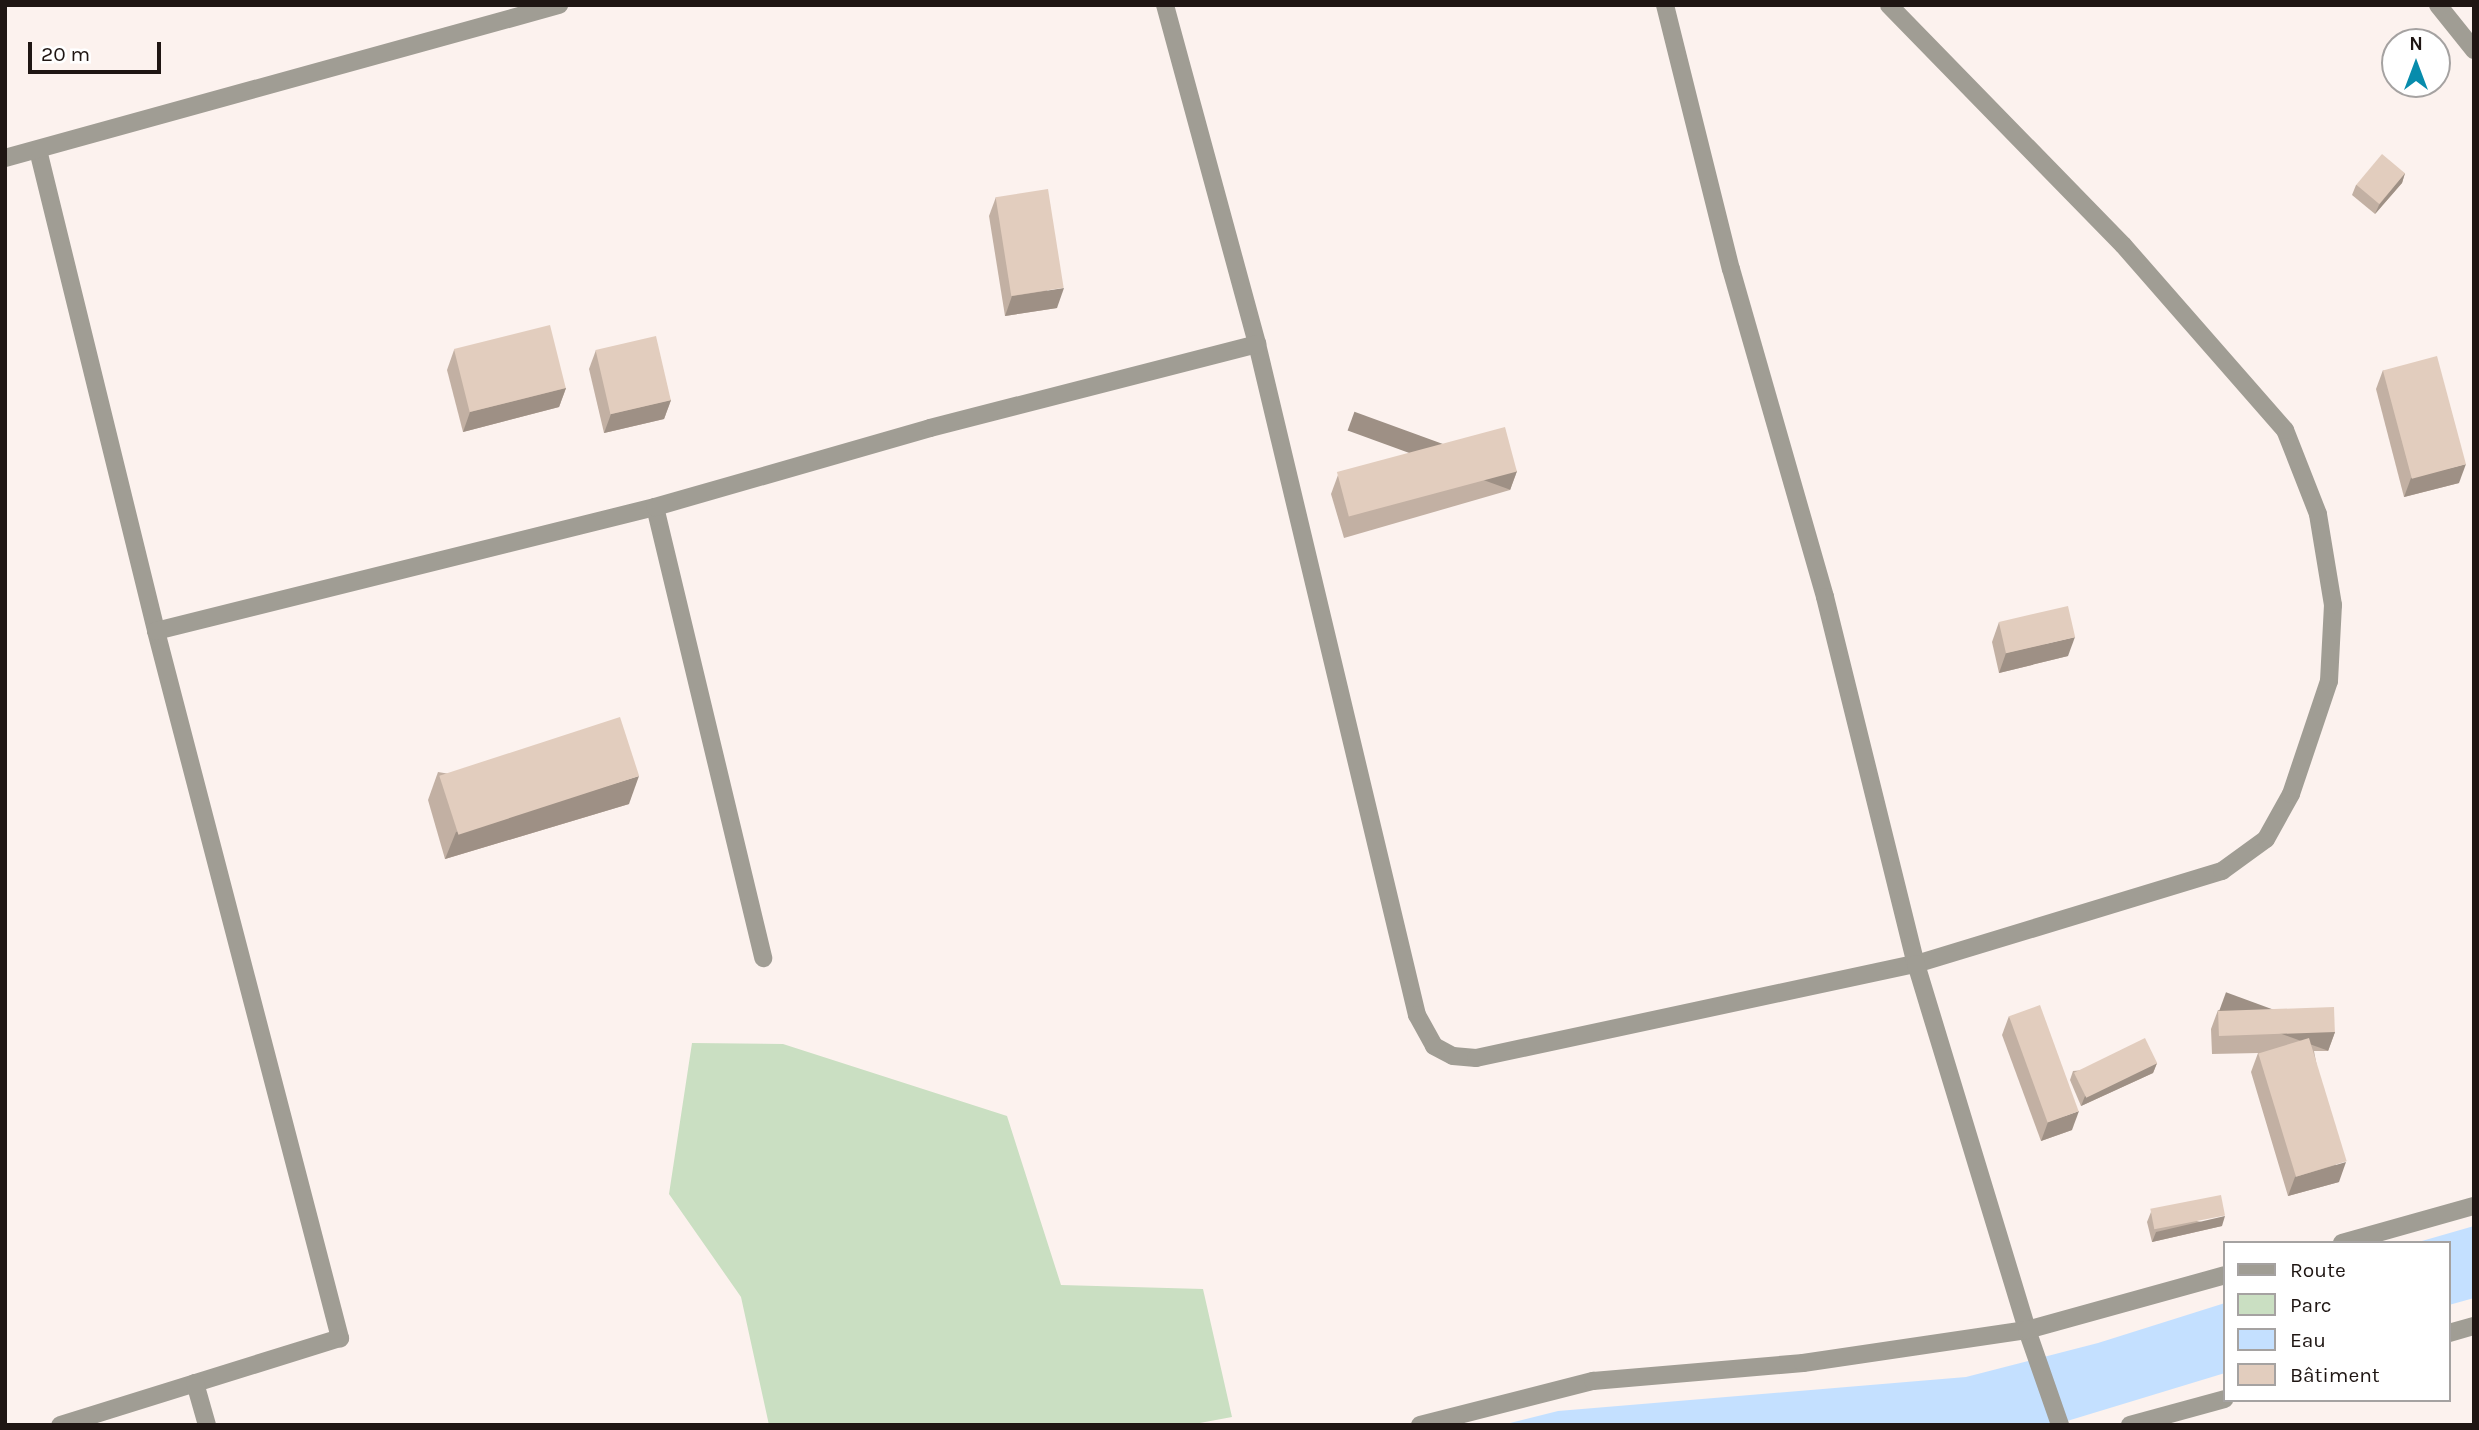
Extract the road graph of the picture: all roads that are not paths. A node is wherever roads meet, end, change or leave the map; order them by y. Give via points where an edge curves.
1 (1166, 5) edge
2 (1665, 5) edge
3 (1889, 5) edge
4 (2438, 5) edge
5 (556, 6) edge
6 (2474, 50) edge
7 (38, 150) junction
8 (5, 159) edge
9 (1257, 344) junction
10 (656, 507) junction
11 (156, 631) junction
12 (764, 958) dead end
13 (1916, 964) junction
14 (2474, 1206) edge
15 (2349, 1241) edge
16 (2224, 1275) edge
17 (2474, 1326) edge
18 (2027, 1330) junction
19 (2451, 1332) edge
20 (195, 1383) junction
21 (2224, 1399) edge
22 (60, 1425) edge
23 (207, 1425) edge
24 (1420, 1425) edge
25 (2060, 1425) edge
26 (2130, 1425) edge

1 - 9 street
2 - 13 street via 1731,269 1825,597
3 - 13 street via 2123,245 2285,430 2318,514 2333,605 2329,681 2291,794 2266,839 2222,871
4 - 6 street
5 - 7 street
7 - 8 street
7 - 11 street
9 - 10 street via 930,428
9 - 13 street via 1416,1015 1434,1046 1454,1056 1476,1058
10 - 11 street
10 - 12 street
11 - 20 street via 340,1338
13 - 18 street
14 - 15 street
16 - 18 street
17 - 19 street
18 - 24 street via 1802,1363 1593,1381
18 - 25 street
20 - 22 street
20 - 23 street
21 - 26 street

